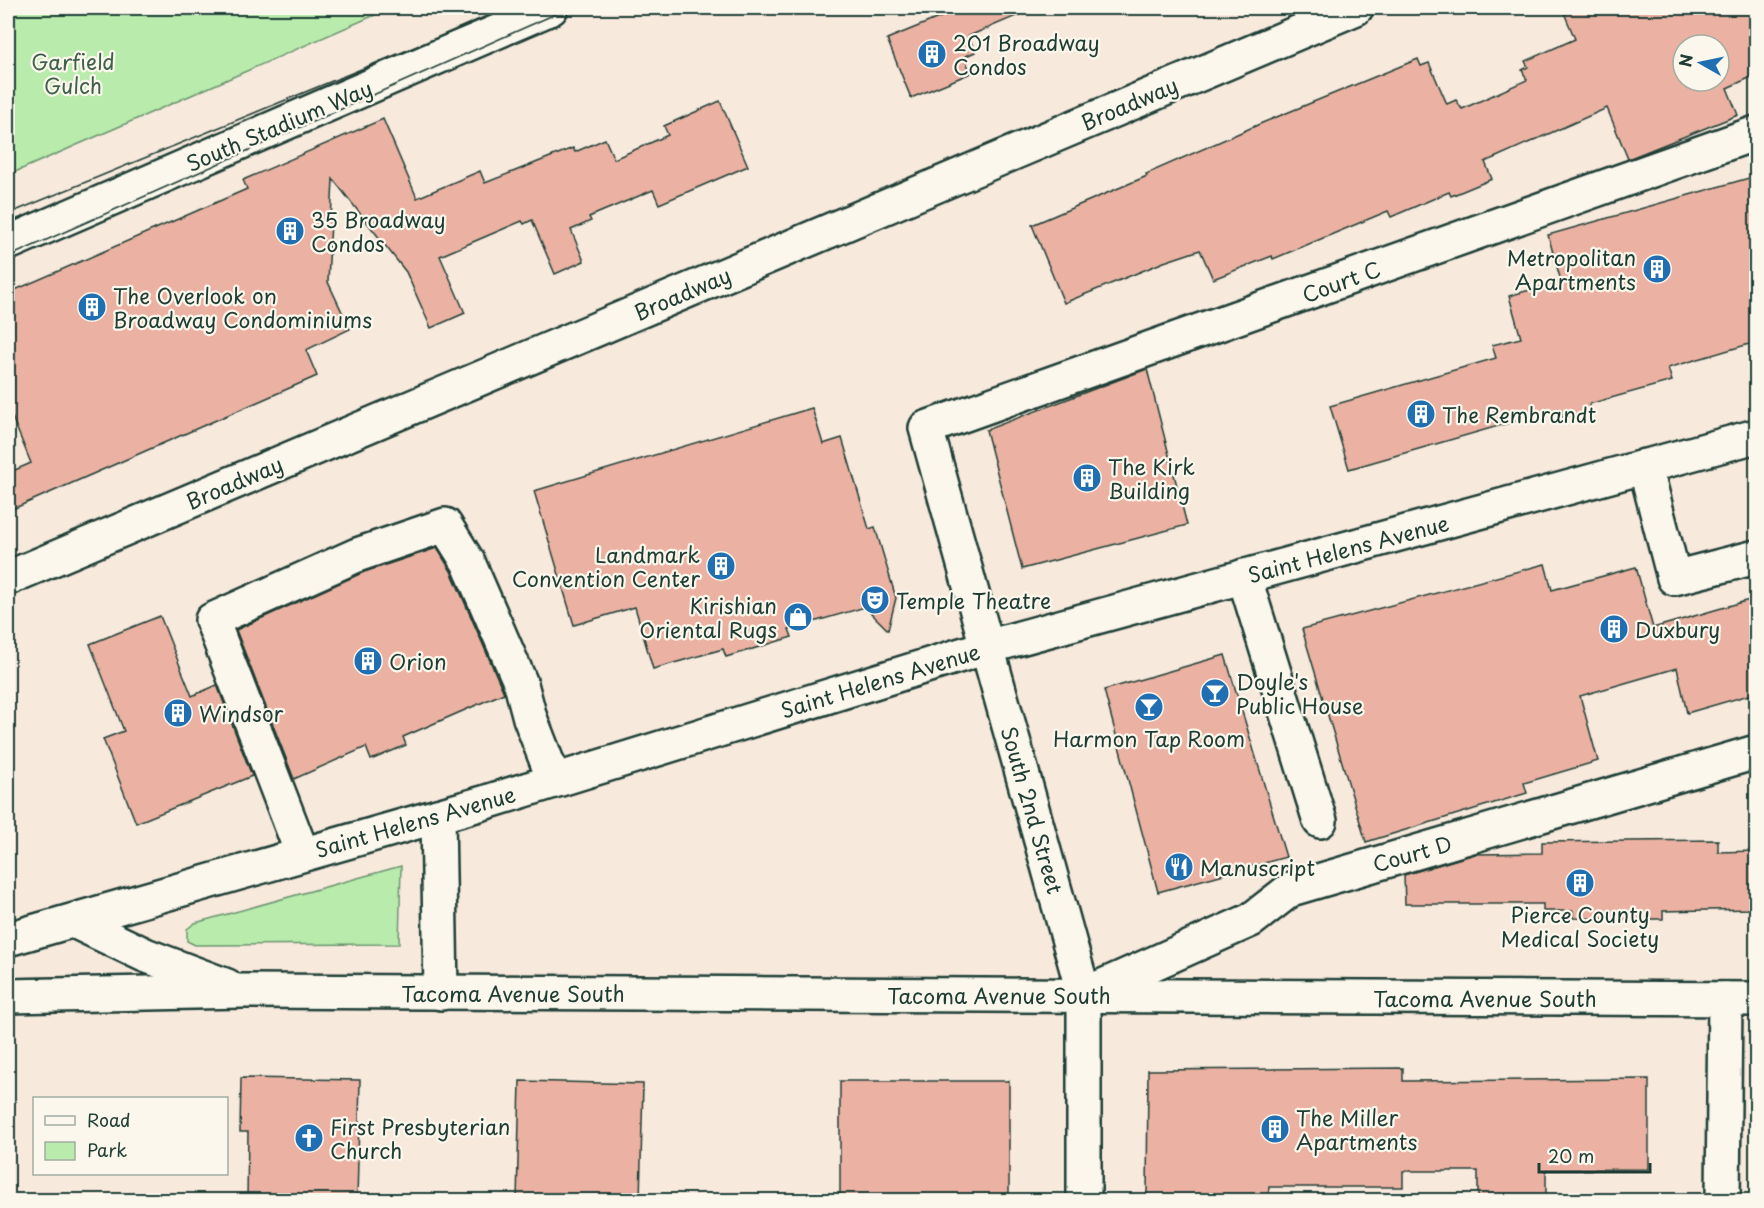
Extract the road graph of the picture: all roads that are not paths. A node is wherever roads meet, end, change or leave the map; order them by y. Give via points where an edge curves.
1 (551, 8) edge
2 (1356, 8) edge
3 (1756, 134) edge
4 (8, 243) edge
5 (926, 428) joint
6 (1756, 436) edge
7 (1646, 466) junction
8 (1756, 557) edge
9 (1244, 576) junction
10 (8, 578) edge
11 (987, 647) junction
12 (1756, 752) edge
13 (554, 780) junction
14 (438, 816) junction
15 (1320, 821) dead end
16 (302, 854) junction
17 (74, 921) junction
18 (8, 939) edge
19 (242, 992) junction
20 (441, 993) junction
21 (1084, 995) junction
22 (8, 996) edge
23 (1741, 999) edge
24 (1084, 1200) edge
25 (1723, 1200) edge

1 - 4 street, South Stadium Way
2 - 10 street, Broadway
3 - 5 street, Court C
5 - 11 street, South 2nd Street
6 - 7 street, Saint Helens Avenue
7 - 8 street via 1674,578
7 - 9 street, Saint Helens Avenue
9 - 11 street, Saint Helens Avenue
9 - 15 street
11 - 13 street, Saint Helens Avenue
11 - 21 street, South 2nd Street
12 - 21 street, Court D via 1291,888 1251,920
13 - 14 street, Saint Helens Avenue
13 - 16 street via 521,684 468,562 445,525 357,555 212,620
14 - 16 street, Saint Helens Avenue
14 - 20 street
16 - 17 street, Saint Helens Avenue
17 - 18 street, Saint Helens Avenue
17 - 19 street, Tacoma Avenue South via 145,955
19 - 20 street, Tacoma Avenue South
19 - 22 street, Tacoma Avenue South
20 - 21 street, Tacoma Avenue South
21 - 23 street, Tacoma Avenue South
21 - 24 street, South 2nd Street
23 - 25 street

